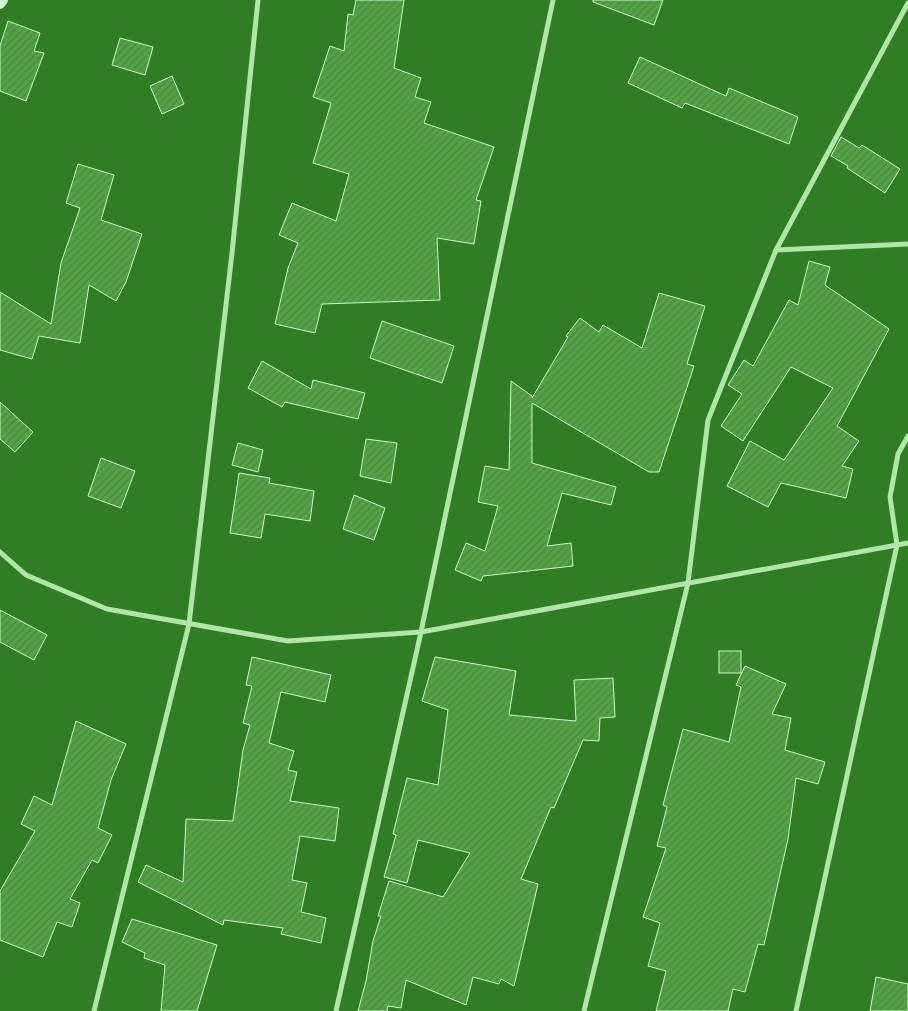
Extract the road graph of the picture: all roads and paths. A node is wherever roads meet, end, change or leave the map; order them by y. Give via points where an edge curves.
1 (3, 0) edge
2 (258, 0) edge
3 (553, 0) edge
4 (908, 3) edge
5 (0, 4) edge
6 (908, 244) edge
7 (776, 250) junction
8 (908, 436) edge
9 (908, 544) edge
10 (897, 545) junction
11 (0, 552) edge
12 (688, 583) junction
13 (189, 624) junction
14 (421, 632) junction
15 (94, 1011) edge
16 (336, 1011) edge
17 (584, 1011) edge
18 (796, 1011) edge

1 - 5 main road
2 - 13 street
3 - 14 street
4 - 7 street
6 - 7 street
7 - 12 street via 708,420
8 - 10 street via 898,454 890,497
9 - 10 street
10 - 12 street
10 - 18 street
11 - 13 street via 26,575 107,609
12 - 14 street
12 - 17 street
13 - 14 street via 288,641
13 - 15 street
14 - 16 street

